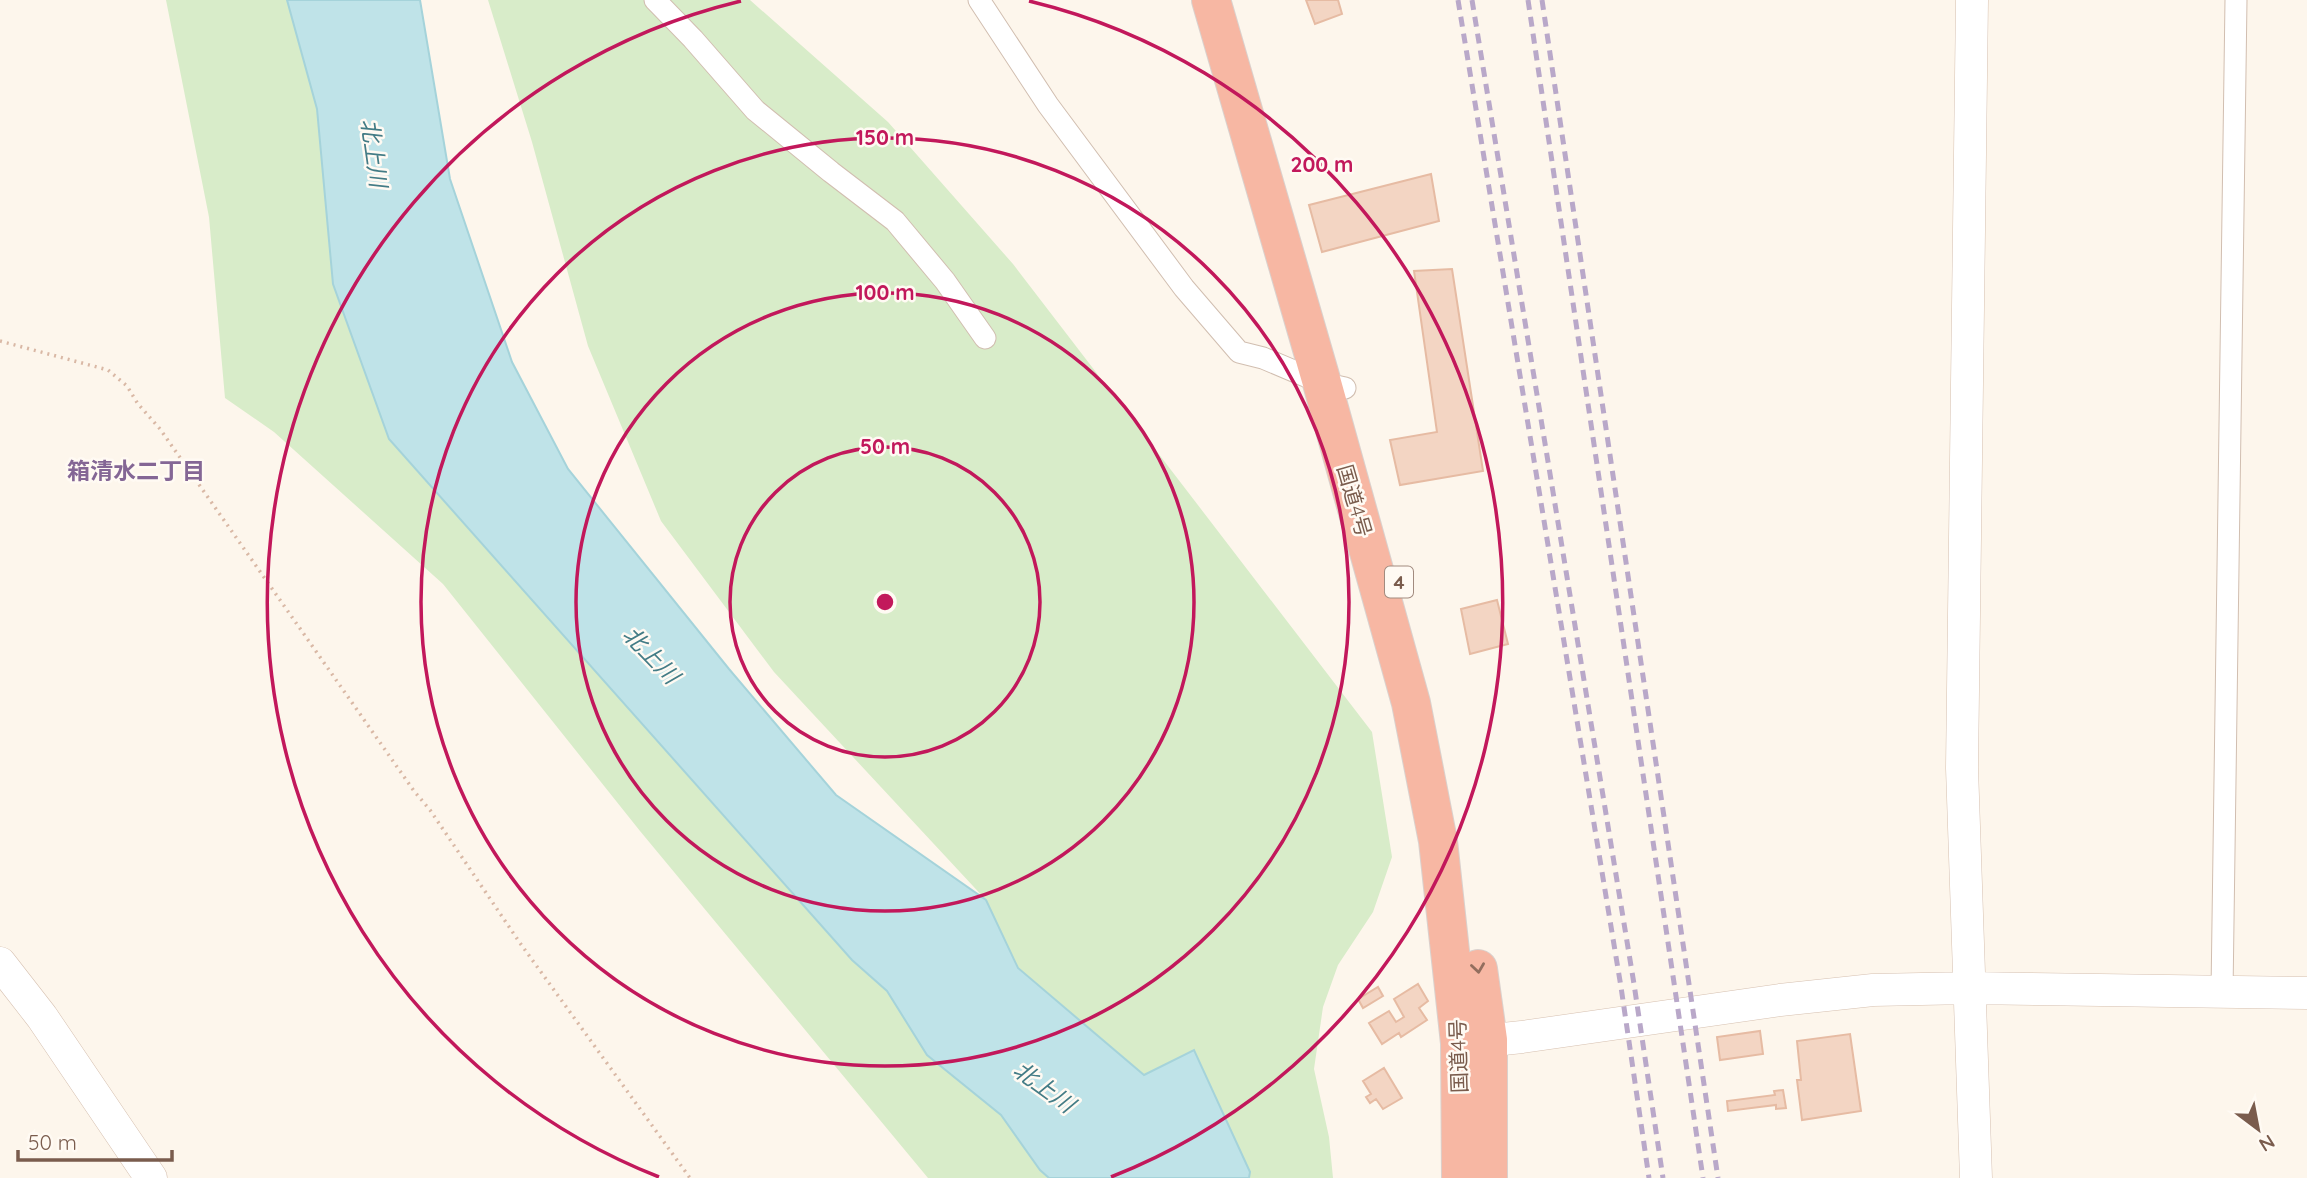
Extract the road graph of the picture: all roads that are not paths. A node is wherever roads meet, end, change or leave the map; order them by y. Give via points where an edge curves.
1 (655, 0) edge
2 (979, 0) edge
3 (1211, 0) edge
4 (1236, 0) edge
5 (1972, 0) edge
6 (2236, 0) edge
7 (985, 338) dead end
8 (1333, 386) junction
9 (0, 963) edge
10 (1969, 988) junction
11 (2222, 993) junction
12 (2307, 993) edge
13 (1474, 1042) junction
14 (151, 1178) edge
15 (1461, 1178) edge
16 (1488, 1178) edge
17 (1976, 1178) edge

1 - 7 street via 755,110 895,220
2 - 8 street via 1048,105 1176,278 1239,352
3 - 8 highway, 国道4号 / 4
4 - 8 highway, 国道4号 / 4
5 - 10 street via 1962,768
6 - 11 street
8 - 13 highway, 国道4号 / 4 via 1432,700 1458,831
9 - 14 street
10 - 11 street
10 - 13 street via 1873,990 1780,1000
10 - 17 street
11 - 12 street
13 - 15 highway, 国道4号 / 4
13 - 16 highway, 国道4号 / 4

